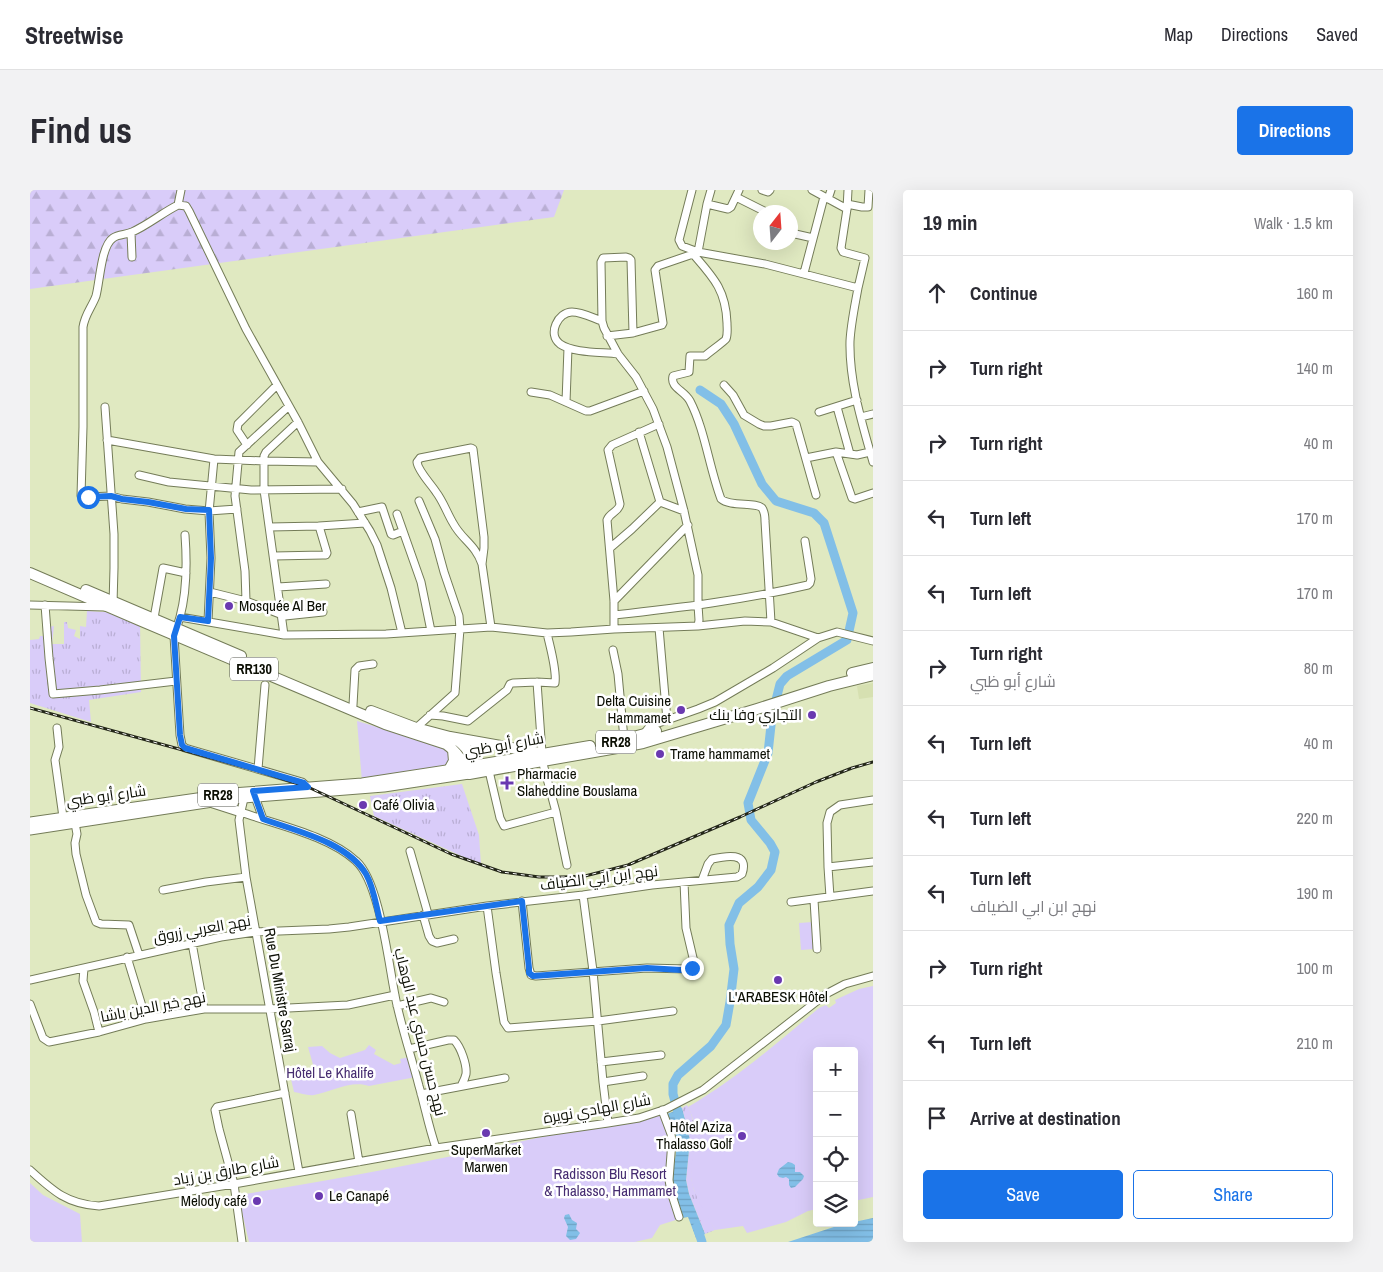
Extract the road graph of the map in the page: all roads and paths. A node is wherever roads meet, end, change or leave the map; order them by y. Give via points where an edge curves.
1 (181, 190) edge
2 (692, 190) edge
3 (711, 190) edge
4 (739, 190) edge
5 (762, 190) edge
6 (770, 190) edge
7 (812, 190) edge
8 (831, 190) edge
9 (848, 190) edge
10 (869, 190) edge
11 (736, 197) junction
12 (826, 198) junction
13 (707, 204) junction
14 (178, 205) junction
15 (753, 206) edge
16 (847, 206) junction
17 (131, 233) junction
18 (798, 235) edge
19 (813, 238) junction
20 (696, 253) junction
21 (132, 257) dead end
22 (804, 273) junction
23 (858, 288) junction
24 (602, 321) junction
25 (633, 333) junction
26 (607, 336) junction
27 (568, 348) junction
28 (618, 354) junction
29 (276, 385) junction
30 (724, 385) dead end
31 (644, 391) junction
32 (531, 392) dead end
33 (857, 400) junction
34 (566, 402) junction
35 (289, 406) junction
36 (105, 407) dead end
37 (837, 407) junction
38 (819, 412) dead end
39 (873, 414) edge
40 (861, 416) junction
41 (298, 422) junction
42 (659, 424) junction
43 (639, 432) junction
44 (107, 440) junction
45 (247, 445) junction
46 (836, 452) junction
47 (870, 452) junction
48 (850, 454) junction
49 (806, 458) junction
50 (214, 459) junction
51 (238, 460) junction
52 (264, 462) junction
53 (318, 462) junction
54 (873, 462) edge
55 (139, 475) dead end
56 (211, 487) junction
57 (236, 488) junction
58 (342, 489) junction
59 (264, 490) junction
60 (873, 493) edge
61 (816, 495) dead end
62 (111, 496) junction
63 (419, 501) dead end
64 (660, 502) junction
65 (237, 509) junction
66 (209, 510) junction
67 (684, 511) junction
68 (358, 512) junction
69 (398, 514) dead end
70 (365, 523) junction
71 (688, 525) junction
72 (319, 526) junction
73 (270, 527) junction
74 (403, 531) junction
75 (186, 535) dead end
76 (805, 541) dead end
77 (610, 548) junction
78 (274, 556) junction
79 (482, 564) junction
80 (30, 565) edge
81 (186, 572) junction
82 (30, 573) edge
83 (326, 584) dead end
84 (278, 587) junction
85 (210, 592) junction
86 (770, 594) junction
87 (246, 601) junction
88 (614, 601) junction
89 (30, 605) edge
90 (45, 605) junction
91 (112, 605) junction
92 (698, 605) junction
93 (323, 612) dead end
94 (281, 614) junction
95 (614, 616) junction
96 (180, 617) junction
97 (154, 618) junction
98 (208, 621) junction
99 (771, 622) junction
100 (698, 626) junction
101 (491, 627) junction
102 (659, 628) junction
103 (460, 629) junction
104 (614, 629) junction
105 (431, 630) junction
106 (176, 632) junction
107 (402, 633) junction
108 (547, 633) junction
109 (284, 634) junction
110 (818, 638) junction
111 (873, 641) edge
112 (613, 650) dead end
113 (373, 664) dead end
114 (873, 668) edge
115 (873, 675) edge
116 (176, 682) junction
117 (537, 682) junction
118 (265, 686) dead end
119 (780, 699) junction
120 (353, 705) junction
121 (760, 705) junction
122 (430, 715) junction
123 (667, 720) junction
124 (57, 728) dead end
125 (416, 728) junction
126 (643, 735) junction
127 (450, 737) junction
128 (624, 739) junction
129 (453, 749) junction
130 (541, 756) junction
131 (258, 769) junction
132 (448, 770) junction
133 (472, 770) junction
134 (489, 771) junction
135 (310, 790) junction
136 (250, 794) junction
137 (873, 800) edge
138 (210, 802) junction
139 (241, 812) junction
140 (556, 812) junction
141 (99, 816) junction
142 (63, 817) junction
143 (263, 819) junction
144 (30, 822) edge
145 (75, 823) junction
146 (30, 830) edge
147 (410, 851) dead end
148 (873, 862) edge
149 (567, 865) dead end
150 (828, 867) junction
151 (246, 878) junction
152 (702, 880) junction
153 (684, 882) junction
154 (163, 890) dead end
155 (873, 891) edge
156 (582, 895) junction
157 (830, 897) junction
158 (814, 900) junction
159 (522, 901) junction
160 (791, 902) dead end
161 (487, 906) junction
162 (426, 915) junction
163 (380, 921) junction
164 (256, 932) junction
165 (454, 939) dead end
166 (192, 943) junction
167 (817, 949) dead end
168 (139, 955) junction
169 (127, 957) junction
170 (84, 968) junction
171 (594, 972) junction
172 (873, 976) edge
173 (30, 980) edge
174 (395, 995) junction
175 (444, 1002) dead end
176 (30, 1004) edge
177 (397, 1006) junction
178 (204, 1009) junction
179 (269, 1009) junction
180 (672, 1011) dead end
181 (146, 1019) junction
182 (598, 1021) junction
183 (98, 1032) junction
184 (409, 1048) junction
185 (661, 1055) dead end
186 (601, 1062) junction
187 (643, 1076) dead end
188 (504, 1078) dead end
189 (603, 1082) junction
190 (461, 1086) junction
191 (285, 1093) junction
192 (422, 1094) junction
193 (664, 1110) junction
194 (351, 1114) dead end
195 (608, 1123) junction
196 (436, 1148) junction
197 (359, 1162) junction
198 (30, 1170) edge
199 (299, 1172) junction
200 (234, 1184) junction
201 (679, 1217) dead end
202 (242, 1242) edge

1 - 14 street
2 - 20 street via 679,240 682,246
3 - 13 street
4 - 11 street
5 - 6 street
7 - 12 street
8 - 12 street
9 - 16 street
10 - 16 street via 868,207
11 - 13 street via 728,209
11 - 15 street
12 - 16 street
12 - 19 street
13 - 20 street
14 - 17 street
14 - 29 street via 186,206 189,211
16 - 23 street via 841,248 844,252 865,258
17 - 21 street
17 - 62 street via 113,238 107,246 97,292 83,327 81,496
18 - 19 street
19 - 22 street
20 - 22 street
20 - 25 street via 656,268 663,324
20 - 86 street via 720,288 727,335 724,342 705,356 690,356 689,372 673,376 673,383 685,394 695,413 721,499 758,506 763,510
22 - 23 street
23 - 33 street via 850,343
24 - 25 street via 602,260 629,258
24 - 26 street
24 - 27 street via 577,312 560,317 554,336
25 - 26 street
26 - 28 street
27 - 28 street
27 - 34 street
28 - 31 street
29 - 35 street
29 - 45 street via 238,424 237,430
30 - 49 street via 744,415 759,424 796,424
31 - 34 street via 590,411
31 - 42 street
32 - 34 street
33 - 37 street
33 - 40 street
35 - 41 street
35 - 45 street
36 - 44 street
37 - 38 street
37 - 48 street
39 - 40 street
40 - 47 street
41 - 52 street via 266,452
41 - 53 street
42 - 43 street
42 - 67 street
43 - 64 street
43 - 77 street via 609,448 620,504 607,520
44 - 50 street
44 - 62 street
45 - 51 street via 239,452
46 - 48 street
46 - 49 street
46 - 60 street via 852,498
47 - 48 street
47 - 54 street
49 - 61 street
50 - 51 street
50 - 56 street
51 - 52 street
51 - 57 street
52 - 53 street
52 - 59 street
53 - 58 street
55 - 56 street
56 - 57 street
56 - 66 street
57 - 59 street
57 - 65 street
58 - 59 street
58 - 68 street
59 - 73 street
62 - 66 street
62 - 91 street via 114,534
63 - 103 street via 439,552
64 - 67 street
64 - 77 street
65 - 66 street
65 - 87 street
66 - 85 street
67 - 71 street
68 - 70 street
68 - 74 street via 381,507 392,534
69 - 74 street
70 - 72 street
70 - 107 street via 378,545
71 - 88 street
71 - 92 street via 698,575
72 - 73 street
72 - 78 street via 326,555
73 - 78 street
74 - 105 street via 422,582
75 - 81 street
76 - 86 street via 810,584
77 - 88 street
78 - 84 street
79 - 79 street via 417,466 420,458 473,449 484,537
79 - 101 street
80 - 91 highway, RR130
81 - 96 street
81 - 97 street via 163,569
82 - 91 highway, RR130
83 - 84 street
84 - 94 street
85 - 87 street
85 - 98 street
86 - 92 street
86 - 99 street
87 - 94 street
88 - 95 street
89 - 90 street
90 - 91 street
90 - 116 street via 54,694
91 - 97 highway, RR130
91 - 106 highway, RR130
92 - 95 street
92 - 100 street
93 - 94 street
94 - 109 street
95 - 104 street
96 - 98 street
96 - 106 street
97 - 106 highway, RR130
98 - 109 street
99 - 100 street
99 - 110 street
100 - 102 street
101 - 103 street
101 - 108 street
102 - 104 street
102 - 123 street
103 - 105 street
103 - 122 street via 455,693
104 - 108 street
105 - 107 street
106 - 116 street
106 - 120 highway, RR130
106 - 129 highway, RR130 via 385,724
107 - 109 street
108 - 117 street via 556,682
110 - 111 street via 837,632
110 - 123 street via 715,702
112 - 128 street
113 - 120 street via 355,670
114 - 119 highway, RR28 via 827,680
115 - 119 highway, RR28
116 - 131 street via 183,747
117 - 122 street via 510,684 507,690 468,721
117 - 130 street
118 - 131 street
119 - 121 highway, RR28
120 - 125 highway, RR130
121 - 126 highway, شارع أبو ظبي / RR28
121 - 130 highway, شارع أبو ظبي / RR28 via 643,742
122 - 125 street
123 - 126 street via 650,726
124 - 142 street via 59,747 55,760
125 - 127 highway, RR130
126 - 128 highway, شارع أبو ظبي / RR28
127 - 130 highway
127 - 133 highway, RR130 via 468,749
128 - 130 highway, شارع أبو ظبي / RR28
129 - 132 highway via 454,761
129 - 133 highway
130 - 133 highway, شارع أبو ظبي / RR28
130 - 134 highway, شارع أبو ظبي / RR28
130 - 140 street
131 - 135 street via 302,782
132 - 133 main road, شارع أبو ظبي / RR28
132 - 135 main road, شارع أبو ظبي / RR28
133 - 134 highway, شارع أبو ظبي / RR28
133 - 135 main road, شارع أبو ظبي / RR28 via 384,787
134 - 140 street via 504,826
135 - 136 main road, شارع أبو ظبي / RR28
136 - 138 main road, شارع أبو ظبي / RR28
136 - 139 street, Rue Du Ministre Sarraj
136 - 141 main road, شارع أبو ظبي / RR28
136 - 143 street
137 - 150 street via 840,806 830,812 827,823
138 - 139 main road
138 - 141 main road, شارع أبو ظبي / RR28
139 - 143 street, نهج حسن حسني عبد الوهاب
139 - 151 street, Rue Du Ministre Sarraj via 239,820
140 - 149 street
141 - 142 main road, شارع أبو ظبي / RR28
141 - 145 main road, شارع أبو ظبي / RR28
142 - 144 main road, شارع أبو ظبي / RR28
143 - 163 street, نهج حسن حسني عبد الوهاب via 333,845 357,862 369,880
145 - 146 main road, شارع أبو ظبي / RR28
145 - 168 street via 76,854 96,922 130,925
147 - 162 street
148 - 150 street
150 - 157 street
151 - 154 street
151 - 164 street, Rue Du Ministre Sarraj
152 - 152 street, نهج ابن ابي الضياف via 740,876 744,862 736,857 712,859
152 - 153 street, نهج ابن ابي الضياف
153 - 156 street, نهج ابن ابي الضياف
153 - 171 street via 686,928 694,962 692,968
155 - 157 street
156 - 159 street, نهج ابن ابي الضياف
156 - 171 street
157 - 158 street
158 - 160 street
158 - 167 street
159 - 161 street, نهج ابن ابي الضياف
159 - 171 street via 531,975
161 - 162 street, نهج ابن ابي الضياف
161 - 182 street via 506,1027
162 - 163 street, نهج ابن ابي الضياف
162 - 165 street via 432,941
163 - 164 street, نهج العربي زروق via 329,929
163 - 174 street, نهج حسن حسني عبد الوهاب
164 - 166 street, نهج العربي زروق
164 - 179 street, Rue Du Ministre Sarraj
166 - 168 street, نهج العربي زروق
166 - 178 street
168 - 169 street, نهج العربي زروق
169 - 170 street, نهج العربي زروق
169 - 181 street
170 - 173 street, نهج العربي زروق
170 - 183 street via 83,981
171 - 182 street
172 - 193 street, شارع الهادي نويرة via 845,984 826,994 703,1090
174 - 177 street, نهج حسن حسني عبد الوهاب
174 - 179 street, نهج خير الدين باشا via 348,1004
175 - 177 street via 431,998
176 - 183 street, نهج خير الدين باشا via 47,1041
177 - 184 street, نهج حسن حسني عبد الوهاب
178 - 179 street, نهج خير الدين باشا
178 - 181 street, نهج خير الدين باشا
179 - 191 street, Rue Du Ministre Sarraj
180 - 182 street
181 - 183 street, نهج خير الدين باشا
182 - 186 street
184 - 190 street via 454,1040 466,1068
184 - 192 street, نهج حسن حسني عبد الوهاب
185 - 186 street
186 - 189 street
187 - 189 street
188 - 190 street
189 - 195 street
190 - 192 street
191 - 199 street, Rue Du Ministre Sarraj
191 - 200 street via 216,1108
192 - 196 street, نهج حسن حسني عبد الوهاب
193 - 195 street, شارع الهادي نويرة
193 - 201 street via 672,1141 669,1180
194 - 197 street
195 - 196 street, شارع الهادي نويرة
196 - 197 street, شارع طارق بن زياد
197 - 199 street, شارع طارق بن زياد
198 - 200 street, شارع طارق بن زياد via 64,1197 88,1205 112,1205
199 - 200 street, شارع طارق بن زياد
200 - 202 street

